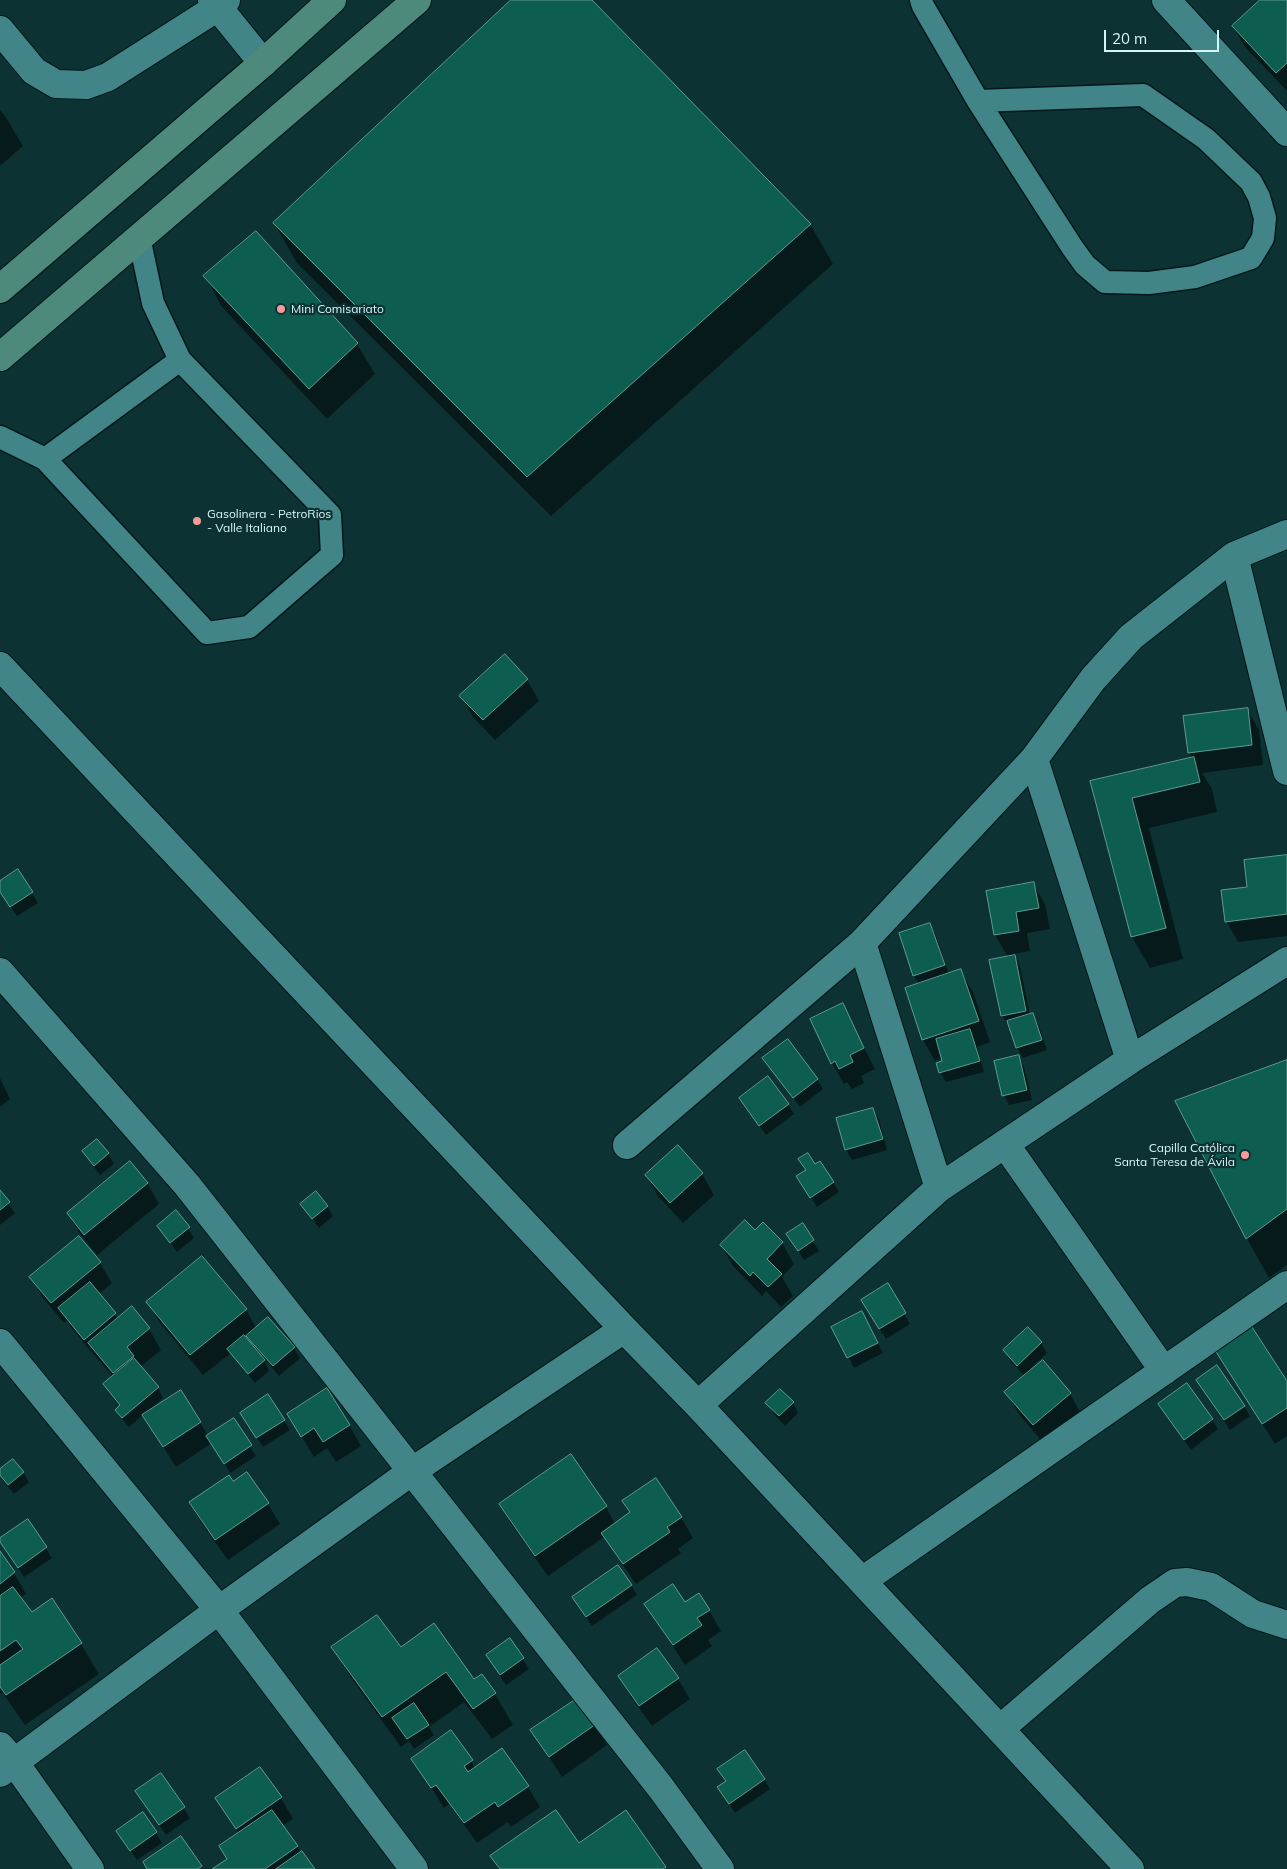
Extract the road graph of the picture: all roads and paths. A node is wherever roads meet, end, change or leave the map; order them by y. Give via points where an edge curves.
1 (332, 0) edge
2 (417, 0) edge
3 (922, 0) edge
4 (1166, 0) edge
5 (219, 2) edge
6 (0, 30) edge
7 (263, 63) junction
8 (978, 101) junction
9 (1287, 132) edge
10 (139, 237) junction
11 (0, 289) edge
12 (0, 357) edge
13 (180, 360) junction
14 (0, 438) edge
15 (45, 459) junction
16 (1287, 534) edge
17 (1234, 556) junction
18 (0, 666) edge
19 (1034, 759) junction
20 (1287, 771) edge
21 (862, 943) junction
22 (1287, 961) edge
23 (0, 972) edge
24 (1130, 1060) junction
25 (1005, 1144) junction
26 (627, 1145) dead end
27 (939, 1188) junction
28 (1287, 1285) edge
29 (624, 1329) junction
30 (0, 1343) edge
31 (1164, 1371) junction
32 (698, 1405) junction
33 (411, 1472) junction
34 (862, 1581) junction
35 (218, 1610) junction
36 (1287, 1625) edge
37 (1000, 1730) junction
38 (5, 1761) edge
39 (90, 1869) edge
40 (414, 1869) edge
41 (720, 1869) edge
42 (1130, 1869) edge

1 - 7 street
2 - 10 street
3 - 8 lane via 922,6
4 - 9 street
5 - 6 street via 108,78 86,85 56,84 34,71
5 - 7 street
7 - 11 street
8 - 8 lane via 1072,247 1105,282 1149,283 1195,277 1251,258 1263,238 1265,218 1260,197 1251,182 1206,139 1143,94
10 - 12 street
10 - 13 lane via 154,303
13 - 15 lane
13 - 15 lane via 330,515 332,554 249,627 207,633
14 - 15 lane
16 - 17 street
17 - 19 street via 1131,637 1093,679
17 - 20 street
18 - 29 street
19 - 21 street
19 - 24 street
21 - 26 street
21 - 27 street
22 - 24 street
23 - 33 street via 187,1185
24 - 25 street
25 - 27 street
25 - 31 street
27 - 32 street
28 - 31 street
29 - 32 street
29 - 33 street
30 - 35 street
31 - 34 street
32 - 34 street
33 - 35 street
33 - 41 street via 661,1788
34 - 37 street
35 - 38 street
35 - 40 street
36 - 37 street via 1253,1614 1211,1588 1187,1582 1175,1583 1150,1600
37 - 42 street
38 - 39 street

